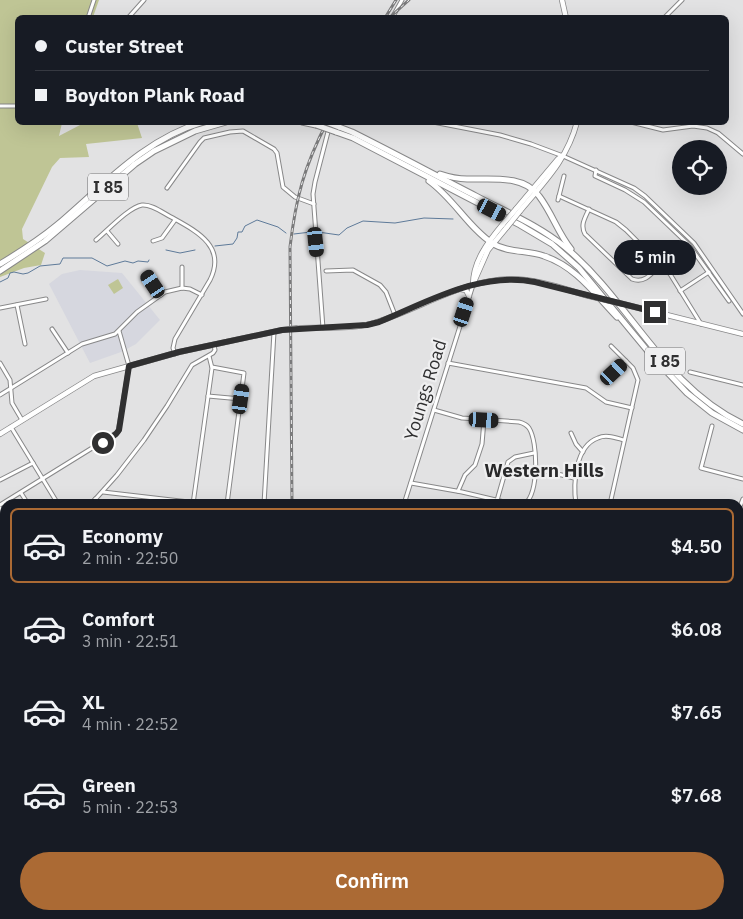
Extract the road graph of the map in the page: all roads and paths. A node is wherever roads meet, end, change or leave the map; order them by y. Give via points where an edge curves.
1 (94, 0) edge
2 (144, 0) edge
3 (402, 0) edge
4 (562, 0) edge
5 (682, 0) edge
6 (89, 15) edge
7 (131, 15) edge
8 (394, 15) edge
9 (565, 15) edge
10 (667, 15) edge
11 (0, 106) edge
12 (15, 106) edge
13 (196, 125) edge
14 (216, 125) edge
15 (316, 125) edge
16 (331, 125) edge
17 (331, 125) edge
18 (448, 125) edge
19 (576, 125) edge
20 (642, 125) edge
21 (338, 129) junction
22 (743, 154) edge
23 (563, 156) junction
24 (409, 168) junction
25 (425, 170) junction
26 (596, 170) junction
27 (564, 176) dead end
28 (167, 188) dead end
29 (534, 190) junction
30 (314, 204) junction
31 (589, 209) junction
32 (175, 220) junction
33 (106, 231) junction
34 (96, 240) dead end
35 (152, 241) dead end
36 (491, 242) junction
37 (118, 244) dead end
38 (581, 262) junction
39 (0, 264) edge
40 (661, 264) junction
41 (182, 267) dead end
42 (0, 271) edge
43 (326, 271) dead end
44 (709, 272) junction
45 (146, 274) dead end
46 (473, 285) junction
47 (182, 288) junction
48 (459, 289) junction
49 (680, 291) junction
50 (160, 295) junction
51 (202, 295) junction
52 (469, 296) junction
53 (46, 299) dead end
54 (729, 301) dead end
55 (17, 305) junction
56 (0, 308) edge
57 (743, 314) edge
58 (395, 315) junction
59 (701, 324) junction
60 (323, 328) junction
61 (52, 329) dead end
62 (119, 331) junction
63 (274, 332) junction
64 (743, 334) edge
65 (638, 339) junction
66 (25, 344) dead end
67 (214, 345) junction
68 (611, 346) dead end
69 (68, 353) junction
70 (175, 354) junction
71 (208, 356) junction
72 (626, 361) junction
73 (0, 363) edge
74 (448, 363) junction
75 (129, 366) junction
76 (212, 367) junction
77 (614, 372) dead end
78 (690, 372) dead end
79 (743, 385) edge
80 (10, 389) junction
81 (0, 395) edge
82 (208, 396) junction
83 (241, 399) junction
84 (632, 408) junction
85 (434, 410) junction
86 (22, 420) junction
87 (484, 420) junction
88 (743, 424) edge
89 (712, 426) dead end
90 (11, 427) junction
91 (743, 430) edge
92 (571, 433) dead end
93 (0, 434) edge
94 (624, 440) junction
95 (583, 452) junction
96 (534, 453) junction
97 (33, 463) junction
98 (537, 469) junction
99 (574, 478) junction
100 (743, 479) edge
101 (0, 480) edge
102 (42, 480) junction
103 (411, 483) junction
104 (102, 491) junction
105 (458, 491) junction
106 (21, 492) junction
107 (11, 499) edge
108 (25, 499) edge
109 (55, 499) edge
110 (95, 499) edge
111 (163, 499) edge
112 (194, 499) edge
113 (228, 499) edge
114 (264, 499) edge
115 (406, 499) edge
116 (486, 499) edge
117 (498, 499) edge
118 (529, 499) edge
119 (576, 499) edge
120 (611, 499) edge

1 - 6 street
2 - 7 street
3 - 8 street
4 - 9 main road
5 - 10 street
11 - 12 street
13 - 39 highway, I 85 via 143,151 47,233
14 - 42 highway, I 85 via 154,150 44,242
15 - 21 highway, I 85, bridge
16 - 21 highway, I 85, bridge
17 - 30 street via 314,185
18 - 23 street via 510,137
19 - 23 main road
20 - 22 street via 663,130 693,126 707,128
21 - 24 highway, I 85
21 - 25 highway, I 85
23 - 26 street
23 - 29 main road
24 - 36 highway via 439,188
24 - 65 highway, I 85 via 520,224 552,244 579,268
25 - 29 highway via 455,178 512,181
25 - 38 highway, I 85 via 535,227
26 - 44 street via 595,176 644,202 688,245
26 - 57 street via 639,191 686,235 700,250
27 - 31 street via 558,198
28 - 30 street via 202,140 240,131 274,149 283,187 295,197
29 - 36 main road, bridge
29 - 38 highway
30 - 60 street
31 - 40 street via 619,224
31 - 40 street via 582,227 585,234 632,279 643,280
32 - 33 street via 150,206 139,206
32 - 35 street via 162,238
32 - 51 street via 204,238 212,250 214,272
33 - 34 street
33 - 37 street
36 - 46 main road
36 - 65 highway via 502,248 543,255 567,267
38 - 88 highway, I 85 via 690,389 715,409
40 - 49 street
41 - 47 street
43 - 58 street via 353,270 380,285
44 - 49 street
44 - 54 street
45 - 50 street
46 - 48 main road
46 - 52 street, Youngs Road
46 - 59 main road, bridge via 516,279 535,282
47 - 50 street
47 - 51 street
48 - 52 main road via 466,290
48 - 58 main road
49 - 59 street
50 - 62 street
51 - 70 street via 176,339
52 - 74 street, Youngs Road
53 - 55 street
55 - 56 street
55 - 66 street
58 - 60 main road via 367,325
59 - 64 main road
60 - 63 main road, bridge
61 - 69 street
62 - 69 street via 82,344
62 - 75 street
63 - 67 main road
63 - 114 street
65 - 91 highway, I 85 via 696,401 722,420
67 - 70 main road
67 - 71 street via 214,352
68 - 72 street
69 - 80 street
70 - 75 main road
71 - 76 street
71 - 104 street via 192,365 152,429
72 - 77 street
72 - 84 street via 638,378
73 - 80 street via 8,376
74 - 84 street via 578,386 606,402
74 - 85 street, Youngs Road
75 - 86 main road via 89,379
75 - 102 street via 118,432
76 - 82 street
76 - 83 street via 244,373
78 - 79 street
80 - 81 street
80 - 86 street via 12,403
82 - 83 street
82 - 112 street
83 - 113 street
84 - 94 street
85 - 87 street
85 - 103 street, Youngs Road
86 - 90 main road
87 - 96 street via 526,425
87 - 105 street via 482,444 475,464
89 - 100 street via 701,467
90 - 93 main road
90 - 97 street
92 - 95 street
94 - 95 street via 598,437
94 - 120 street
95 - 99 street
96 - 98 street
96 - 117 street via 508,462
97 - 101 street
97 - 102 street
98 - 99 street
98 - 118 street
99 - 119 street
102 - 106 street
102 - 109 street
103 - 105 street
103 - 115 street, Youngs Road
104 - 110 street
104 - 111 street
105 - 116 street
106 - 107 street
106 - 108 street

